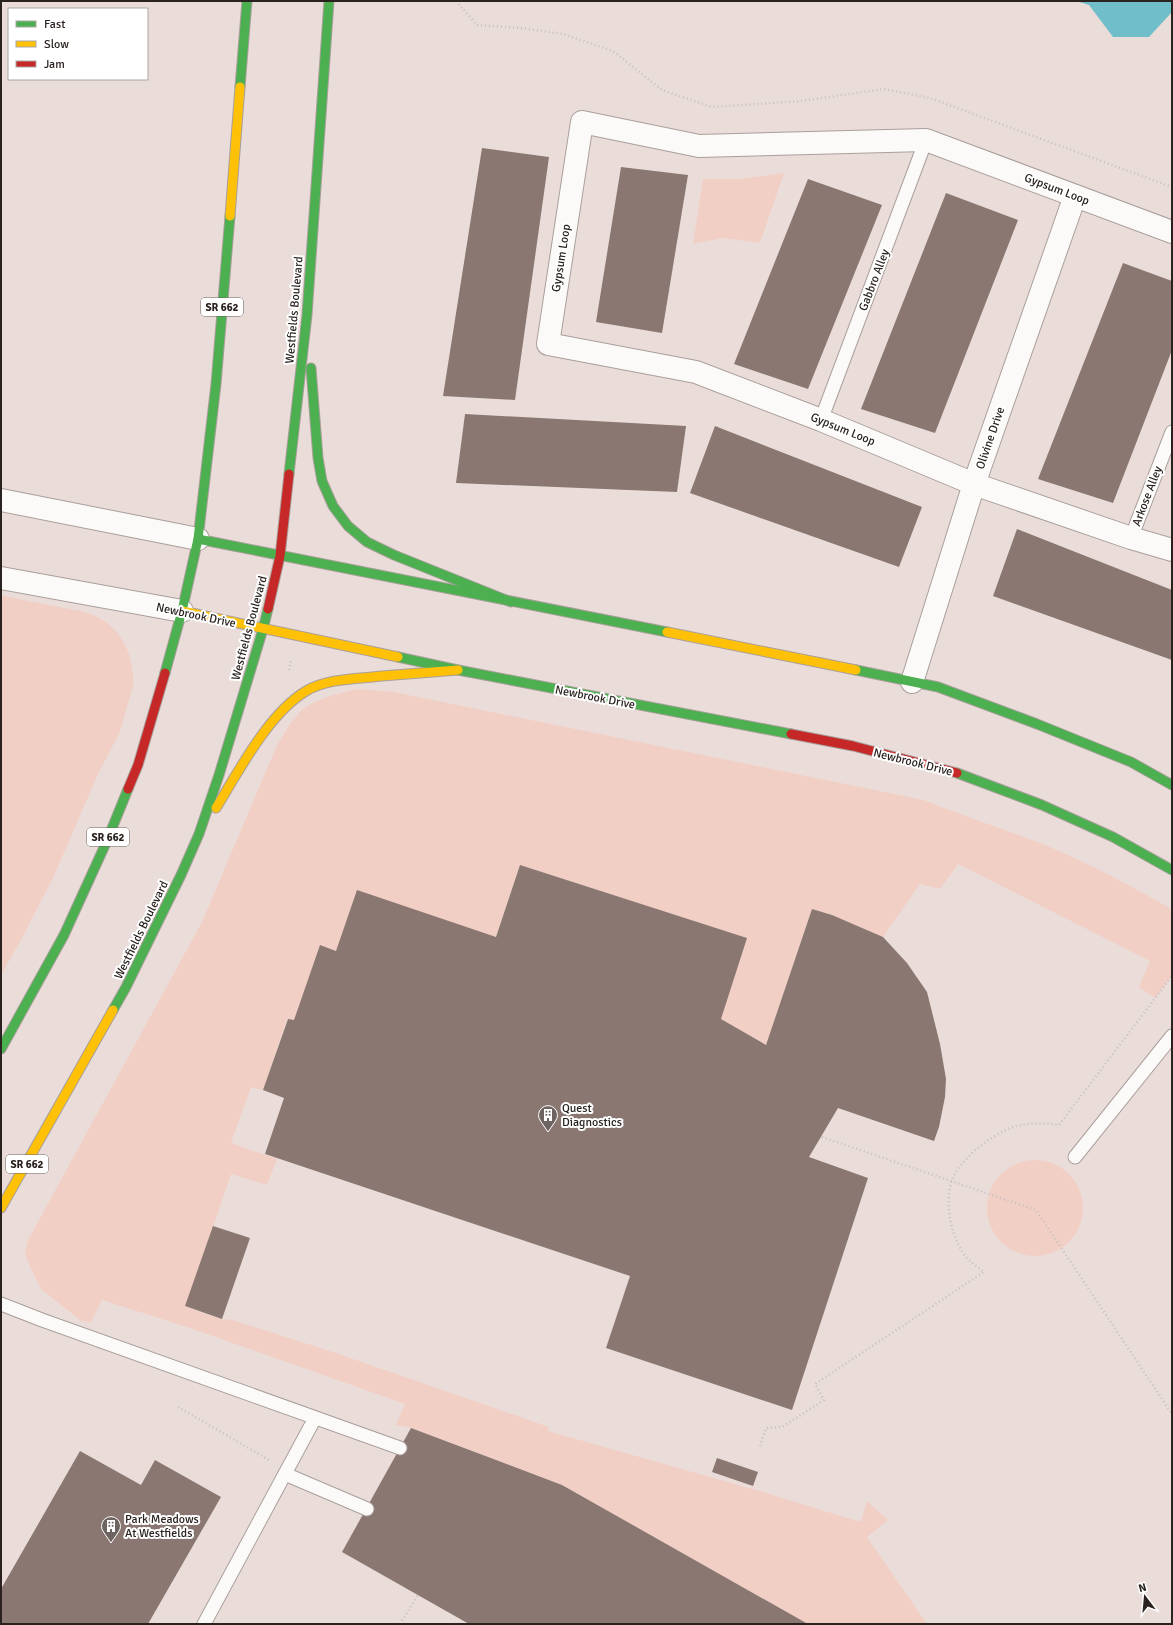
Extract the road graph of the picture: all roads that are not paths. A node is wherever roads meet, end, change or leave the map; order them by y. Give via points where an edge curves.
1 (247, 1) edge
2 (329, 1) edge
3 (926, 140) junction
4 (1075, 196) junction
5 (1172, 232) edge
6 (307, 315) junction
7 (821, 420) junction
8 (1172, 432) edge
9 (974, 484) junction
10 (1, 500) edge
11 (1131, 538) junction
12 (198, 539) junction
13 (1172, 550) edge
14 (280, 556) junction
15 (1, 578) edge
16 (511, 602) junction
17 (182, 611) junction
18 (263, 629) junction
19 (458, 670) junction
20 (912, 682) junction
21 (1172, 785) edge
22 (199, 834) junction
23 (1172, 870) edge
24 (1172, 1036) edge
25 (1, 1049) edge
26 (1075, 1157) dead end
27 (1, 1208) edge
28 (1, 1304) edge
29 (315, 1418) junction
30 (400, 1448) dead end
31 (285, 1474) junction
32 (367, 1508) dead end
33 (204, 1624) edge

1 - 12 main road, SR 662 via 216,384
2 - 6 main road, Westfields Boulevard / SR 662
3 - 4 street, Gypsum Loop
3 - 7 lane, Gabbro Alley
3 - 7 street, Gypsum Loop via 699,146 582,122 548,344 696,372
4 - 5 street, Gypsum Loop
4 - 9 street, Olivine Drive
6 - 14 main road, Westfields Boulevard / SR 662
6 - 16 main road via 318,458 322,481 333,506 348,526 367,542
7 - 9 street, Gypsum Loop
8 - 11 lane, Arkose Alley
9 - 11 street, Gypsum Loop
9 - 20 street, Olivine Drive
10 - 12 street
11 - 13 street, Gypsum Loop
12 - 14 main road
12 - 17 main road, SR 662
14 - 16 main road
14 - 18 main road, Westfields Boulevard / SR 662
15 - 17 street, Newbrook Drive
16 - 20 main road
17 - 18 main road, Newbrook Drive
17 - 25 main road, SR 662 via 138,765 106,843 64,935
18 - 19 main road, Newbrook Drive
18 - 22 main road, Westfields Boulevard / SR 662
19 - 22 main road via 336,681 317,686 298,696 266,731
19 - 23 main road, Newbrook Drive via 852,746 956,772 1050,808
20 - 21 main road via 938,687 1037,724 1130,762
22 - 27 main road, Westfields Boulevard / SR 662 via 126,987
24 - 26 lane
28 - 29 lane
29 - 30 lane
29 - 31 lane
31 - 32 lane
31 - 33 lane

